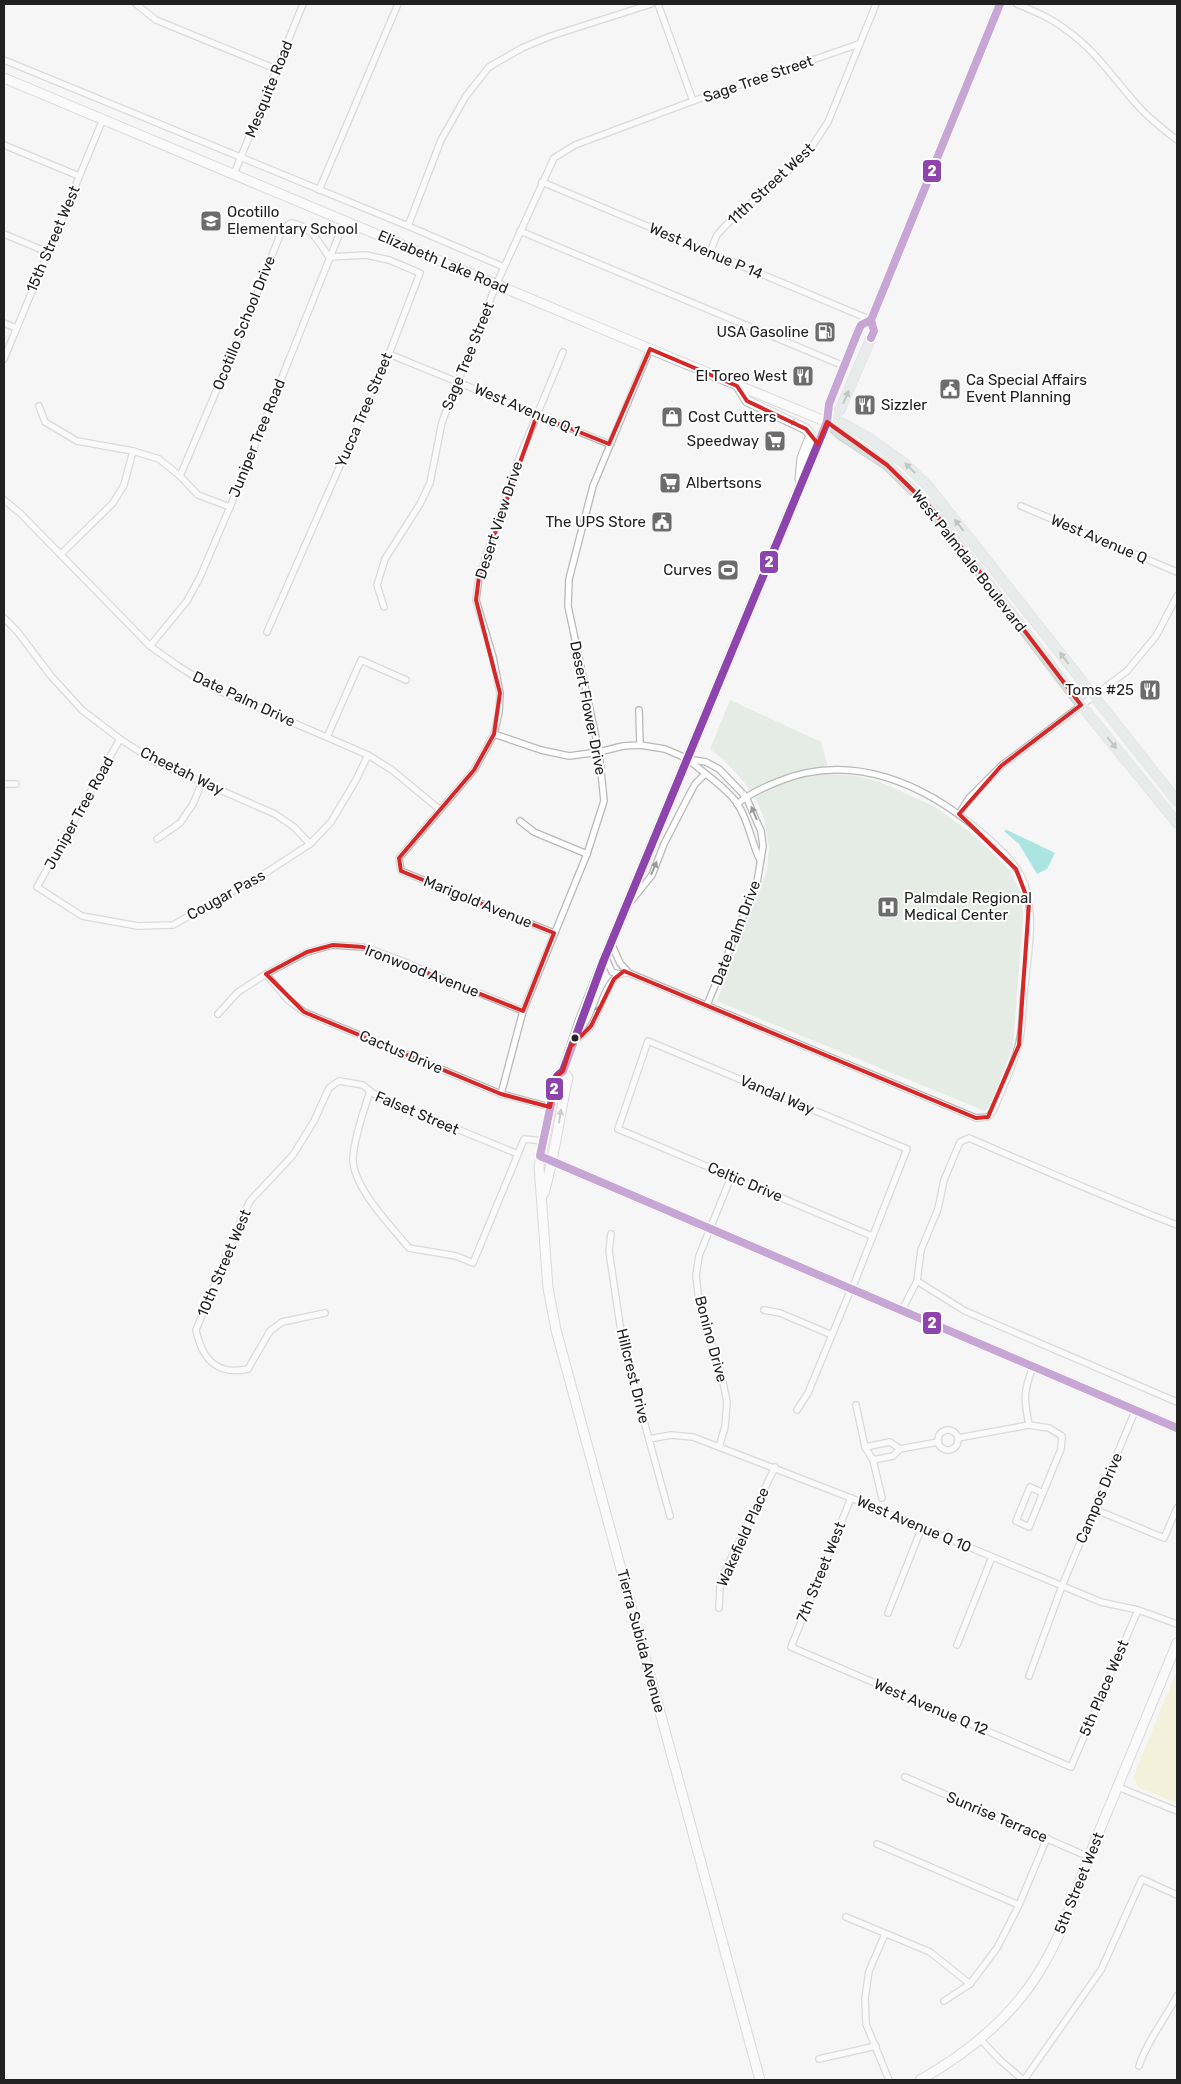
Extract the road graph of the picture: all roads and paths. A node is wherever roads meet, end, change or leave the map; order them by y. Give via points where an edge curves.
1 (136, 4) edge
2 (303, 4) edge
3 (398, 4) edge
4 (652, 4) edge
5 (658, 4) edge
6 (876, 4) edge
7 (1000, 4) edge
8 (1018, 4) edge
9 (859, 44) junction
10 (4, 60) edge
11 (276, 69) junction
12 (4, 78) edge
13 (693, 101) junction
14 (103, 119) junction
15 (1177, 140) edge
16 (4, 145) edge
17 (241, 157) junction
18 (234, 174) junction
19 (79, 176) junction
20 (542, 182) junction
21 (318, 190) junction
22 (344, 220) junction
23 (408, 226) junction
24 (520, 231) junction
25 (4, 234) edge
26 (47, 252) junction
27 (710, 252) junction
28 (329, 257) junction
29 (504, 267) junction
30 (496, 285) junction
31 (871, 320) junction
32 (4, 323) edge
33 (16, 328) junction
34 (650, 349) junction
35 (563, 352) dead end
36 (389, 354) junction
37 (4, 360) edge
38 (844, 366) junction
39 (458, 382) junction
40 (737, 386) junction
41 (39, 406) dead end
42 (537, 415) junction
43 (827, 422) junction
44 (609, 444) junction
45 (133, 451) junction
46 (180, 476) junction
47 (799, 490) junction
48 (936, 495) junction
49 (4, 500) edge
50 (928, 504) junction
51 (1021, 506) dead end
52 (230, 507) junction
53 (62, 554) junction
54 (1177, 572) edge
55 (1177, 596) edge
56 (384, 606) dead end
57 (4, 618) edge
58 (267, 632) dead end
59 (150, 646) junction
60 (406, 680) dead end
61 (1095, 696) junction
62 (1081, 705) junction
63 (639, 710) dead end
64 (494, 734) junction
65 (326, 737) junction
66 (120, 739) junction
67 (640, 745) junction
68 (599, 752) junction
69 (368, 755) junction
70 (688, 759) junction
71 (705, 774) junction
72 (202, 782) junction
73 (4, 784) edge
74 (16, 784) dead end
75 (746, 797) junction
76 (1177, 801) edge
77 (737, 804) junction
78 (439, 809) junction
79 (959, 814) junction
80 (520, 821) dead end
81 (1177, 823) edge
82 (157, 839) dead end
83 (310, 844) junction
84 (587, 854) junction
85 (760, 860) junction
86 (401, 871) joint
87 (37, 887) joint
88 (626, 907) junction
89 (554, 932) junction
90 (611, 942) junction
91 (605, 956) junction
92 (629, 973) junction
93 (266, 974) junction
94 (619, 974) junction
95 (707, 1005) junction
96 (523, 1011) junction
97 (218, 1014) dead end
98 (648, 1041) joint
99 (571, 1046) junction
100 (563, 1071) junction
101 (370, 1091) junction
102 (502, 1094) junction
103 (550, 1106) junction
104 (543, 1141) junction
105 (518, 1154) junction
106 (540, 1156) junction
107 (553, 1163) junction
108 (731, 1176) junction
109 (542, 1198) junction
110 (1177, 1225) edge
111 (710, 1229) junction
112 (611, 1234) dead end
113 (872, 1236) junction
114 (917, 1280) junction
115 (852, 1289) junction
116 (764, 1310) dead end
117 (902, 1310) junction
118 (325, 1314) dead end
119 (832, 1335) junction
120 (1032, 1367) junction
121 (1177, 1402) edge
122 (856, 1405) dead end
123 (797, 1410) dead end
124 (1135, 1410) junction
125 (1029, 1425) junction
126 (1177, 1428) edge
127 (958, 1438) junction
128 (649, 1439) junction
129 (938, 1442) junction
130 (720, 1447) junction
131 (865, 1447) junction
132 (900, 1449) junction
133 (873, 1460) junction
134 (774, 1467) junction
135 (1043, 1493) junction
136 (851, 1498) junction
137 (882, 1498) dead end
138 (1177, 1508) edge
139 (1094, 1509) junction
140 (670, 1516) dead end
141 (922, 1527) junction
142 (992, 1557) junction
143 (1062, 1586) junction
144 (719, 1608) dead end
145 (1138, 1610) junction
146 (888, 1613) dead end
147 (1177, 1624) edge
148 (1177, 1643) edge
149 (957, 1645) dead end
150 (791, 1647) joint
151 (1029, 1676) dead end
152 (1071, 1767) joint
153 (905, 1778) dead end
154 (1118, 1787) junction
155 (1177, 1811) edge
156 (1047, 1838) junction
157 (877, 1844) dead end
158 (1089, 1857) junction
159 (1177, 1895) edge
160 (1019, 1905) junction
161 (846, 1917) dead end
162 (885, 1934) junction
163 (970, 1984) junction
164 (1177, 1996) edge
165 (944, 2001) dead end
166 (981, 2040) junction
167 (876, 2046) junction
168 (819, 2059) dead end
169 (1139, 2066) dead end
170 (760, 2080) edge
171 (890, 2080) edge
172 (920, 2080) edge
173 (1024, 2080) edge

1 - 11 street via 156,20
2 - 11 street, Mesquite Road
3 - 21 street
4 - 23 street via 551,36 489,66 466,96 441,140
5 - 13 street
6 - 9 street, 11th Street West
7 - 31 main road
8 - 15 street via 1066,29 1107,68 1158,126
9 - 13 street, Sage Tree Street
9 - 27 street, 11th Street West via 818,140 807,154 726,225 717,235
10 - 17 street
11 - 17 street, Mesquite Road
12 - 14 main road, Elizabeth Lake Road
13 - 20 street, Sage Tree Street via 575,145 554,158
14 - 18 main road, Elizabeth Lake Road
14 - 19 street, 15th Street West
16 - 19 street
17 - 18 street, Mesquite Road
17 - 21 street
18 - 22 main road, Elizabeth Lake Road
19 - 26 street, 15th Street West
20 - 24 street, Sage Tree Street
20 - 27 street, West Avenue P 14
21 - 23 street
22 - 28 street, Juniper Tree Road
22 - 30 main road, Elizabeth Lake Road
23 - 29 street
24 - 29 street, Sage Tree Street
24 - 38 street
25 - 26 street
26 - 33 street, 15th Street West
27 - 31 street, West Avenue P 14
28 - 36 street, Yucca Tree Street via 366,255 389,260 420,273
28 - 46 street, Ocotillo School Drive via 301,224 291,223 282,230
28 - 52 street, Juniper Tree Road
29 - 30 street, Sage Tree Street
30 - 34 main road, Elizabeth Lake Road
30 - 39 street, Sage Tree Street
31 - 38 main road via 861,325
43 -> 31 main road via 840,410 874,331
32 - 33 street
33 - 37 street, 15th Street West
34 - 40 main road, Elizabeth Lake Road
34 - 44 street, Desert Flower Drive
35 - 42 street, Desert View Drive
36 - 39 street, West Avenue Q 1
36 - 58 street, Yucca Tree Street
38 - 43 main road via 829,404
39 - 42 street, West Avenue Q 1
39 - 56 street, Sage Tree Street via 442,422 430,483 385,559 377,585
40 - 43 main road, Elizabeth Lake Road
40 -> 47 main road via 747,401 806,429 811,435 802,458
41 - 45 street via 45,422 77,441
42 - 44 street, West Avenue Q 1
42 - 64 street, Desert View Drive via 517,463 479,578 476,600 494,657 500,692
43 - 47 main road, Tierra Subida Avenue
48 -> 43 main road, West Palmdale Boulevard via 904,462 875,442 842,423
43 - 50 main road, West Palmdale Boulevard via 887,465
44 - 68 street, Desert Flower Drive via 593,486 571,565 568,593
45 - 46 street via 159,459
45 - 53 street via 124,485 113,503
46 - 52 street via 198,494
47 - 70 main road, Tierra Subida Avenue
48 - 50 main road
61 -> 48 main road, West Palmdale Boulevard
49 - 53 street, Date Palm Drive
50 - 62 main road, West Palmdale Boulevard
51 - 54 street, West Avenue Q
52 - 59 street, Juniper Tree Road via 187,601
53 - 59 street, Date Palm Drive
55 - 61 street via 1145,650 1127,671
57 - 66 street, Cheetah Way via 82,710
59 - 65 street, Date Palm Drive via 215,688
60 - 65 street via 361,660
61 - 62 street
61 - 76 main road, West Palmdale Boulevard
62 - 79 street via 1001,766 969,798
62 -> 81 main road, West Palmdale Boulevard
63 - 67 street
64 - 68 street, Date Palm Drive via 559,755
64 - 78 street, Desert View Drive via 474,770
65 - 69 street, Date Palm Drive
66 - 72 street, Cheetah Way via 154,761
66 - 87 street, Juniper Tree Road
67 - 68 street, Date Palm Drive
67 - 70 street, Date Palm Drive via 665,749
68 - 84 street, Desert Flower Drive via 604,801
69 - 78 street, Date Palm Drive via 392,770
69 - 83 street, Cougar Pass via 330,822
70 - 71 street, Date Palm Drive
70 - 75 street, Date Palm Drive via 706,762 719,769
70 - 88 main road, Tierra Subida Avenue
71 - 77 street, Date Palm Drive
88 -> 71 street via 652,875 685,803 695,784
72 - 82 street via 180,823
72 - 83 street, Cheetah Way via 275,814
73 - 74 street
75 - 77 street
75 - 79 street via 808,772 860,770 921,793
85 -> 75 street, Date Palm Drive via 763,846 761,831
77 - 85 street, Date Palm Drive
78 - 86 street, Desert View Drive via 399,858
79 - 95 street via 1016,869 1029,903 1019,1045 1003,1089 988,1116 976,1118
80 - 84 street via 534,832
83 - 87 street, Cougar Pass via 173,925 138,926 82,916
84 - 89 street, Desert Flower Drive
85 - 95 street, Date Palm Drive via 757,883
86 - 89 street, Marigold Avenue
88 - 90 main road, Tierra Subida Avenue
89 - 96 street, Desert Flower Drive
90 - 91 main road, Tierra Subida Avenue
90 - 92 street
91 - 94 street via 612,972
91 - 99 main road, Tierra Subida Avenue
92 - 94 street
92 - 95 street
93 - 96 street, Ironwood Avenue via 306,952 333,945 364,948
93 - 97 street, Ironwood Avenue via 238,992
93 - 102 street, Cactus Drive via 287,1000 304,1012
99 -> 94 street via 591,1026 608,989
96 - 102 street, Desert Flower Drive
98 - 108 street, Celtic Drive via 618,1129
98 - 113 street, Vandal Way via 907,1149
99 - 100 main road, Tierra Subida Avenue
100 - 103 main road, Tierra Subida Avenue via 557,1076
107 -> 100 main road, Tierra Subida Avenue via 568,1078
101 - 105 street, Falset Street
101 - 105 street, Falset Street via 353,1159 359,1181 409,1248 456,1256 473,1263
101 - 118 street, 10th Street West via 363,1085 339,1081 328,1088 314,1121 293,1155 250,1201 196,1330 200,1346 212,1365 235,1372 248,1369 270,1331 282,1322
102 - 103 street, Cactus Drive
103 - 104 main road, Tierra Subida Avenue
104 - 105 street via 525,1138
104 - 106 main road, Tierra Subida Avenue
106 - 107 main road
106 - 109 main road, Tierra Subida Avenue
107 - 109 main road, Tierra Subida Avenue
107 - 111 main road
108 - 111 street, Bonino Drive
108 - 113 street, Celtic Drive
109 - 170 main road, Tierra Subida Avenue via 548,1288 556,1330
110 - 114 street via 969,1138 960,1142 944,1180 938,1209 921,1250
111 - 115 main road
111 - 130 street, Bonino Drive via 699,1256 696,1275 698,1302 727,1402
112 - 128 street, Hillcrest Drive via 609,1251 622,1345
113 - 115 street
114 - 117 street
114 - 121 street via 965,1311
115 - 117 main road
115 - 119 street
116 - 119 street via 780,1313
117 - 120 main road
119 - 123 street via 808,1393
120 - 124 main road
120 - 125 street via 1025,1387
122 - 131 street
124 - 126 main road
124 - 139 street, Campos Drive
125 - 127 street
125 - 135 street via 1049,1428 1062,1436 1062,1449
127 - 129 street via 951,1431 945,1431 940,1434
127 - 129 street via 950,1450 944,1450
128 - 130 street, West Avenue Q 10 via 671,1435 693,1437
128 - 140 street, Hillcrest Drive
129 - 132 street
130 - 134 street, West Avenue Q 10
131 - 132 street via 890,1442
131 - 133 street
132 - 133 street via 893,1456
133 - 137 street
134 - 136 street, West Avenue Q 10
134 - 144 street, Wakefield Place via 726,1569 720,1585
135 - 135 street via 1029,1527 1016,1522 1030,1487
136 - 141 street, West Avenue Q 10
136 - 150 street, 7th Street West
138 - 139 street via 1164,1538
139 - 143 street, Campos Drive
141 - 142 street, West Avenue Q 10
141 - 146 street
142 - 143 street, West Avenue Q 10
142 - 149 street
143 - 145 street, West Avenue Q 10 via 1102,1602
143 - 151 street, Campos Drive
145 - 147 street, West Avenue Q 10
145 - 152 street, 5th Place West
148 - 154 main road, 5th Street West
150 - 152 street, West Avenue Q 12
153 - 156 street, Sunrise Terrace
154 - 155 street
154 - 158 main road, 5th Street West
156 - 158 street, Sunrise Terrace
156 - 160 street
157 - 160 street
158 - 166 main road, 5th Street West via 1040,1972 1006,2016
159 - 173 street via 1142,1879 1101,1970
160 - 163 street via 997,1948
161 - 162 street
162 - 163 street via 930,1952
162 - 167 street via 869,1970 865,1998 866,2024
163 - 165 street
164 - 169 street via 1143,2053
166 - 172 main road, 5th Street West via 963,2055
166 - 173 street
167 - 168 street
167 - 171 street

